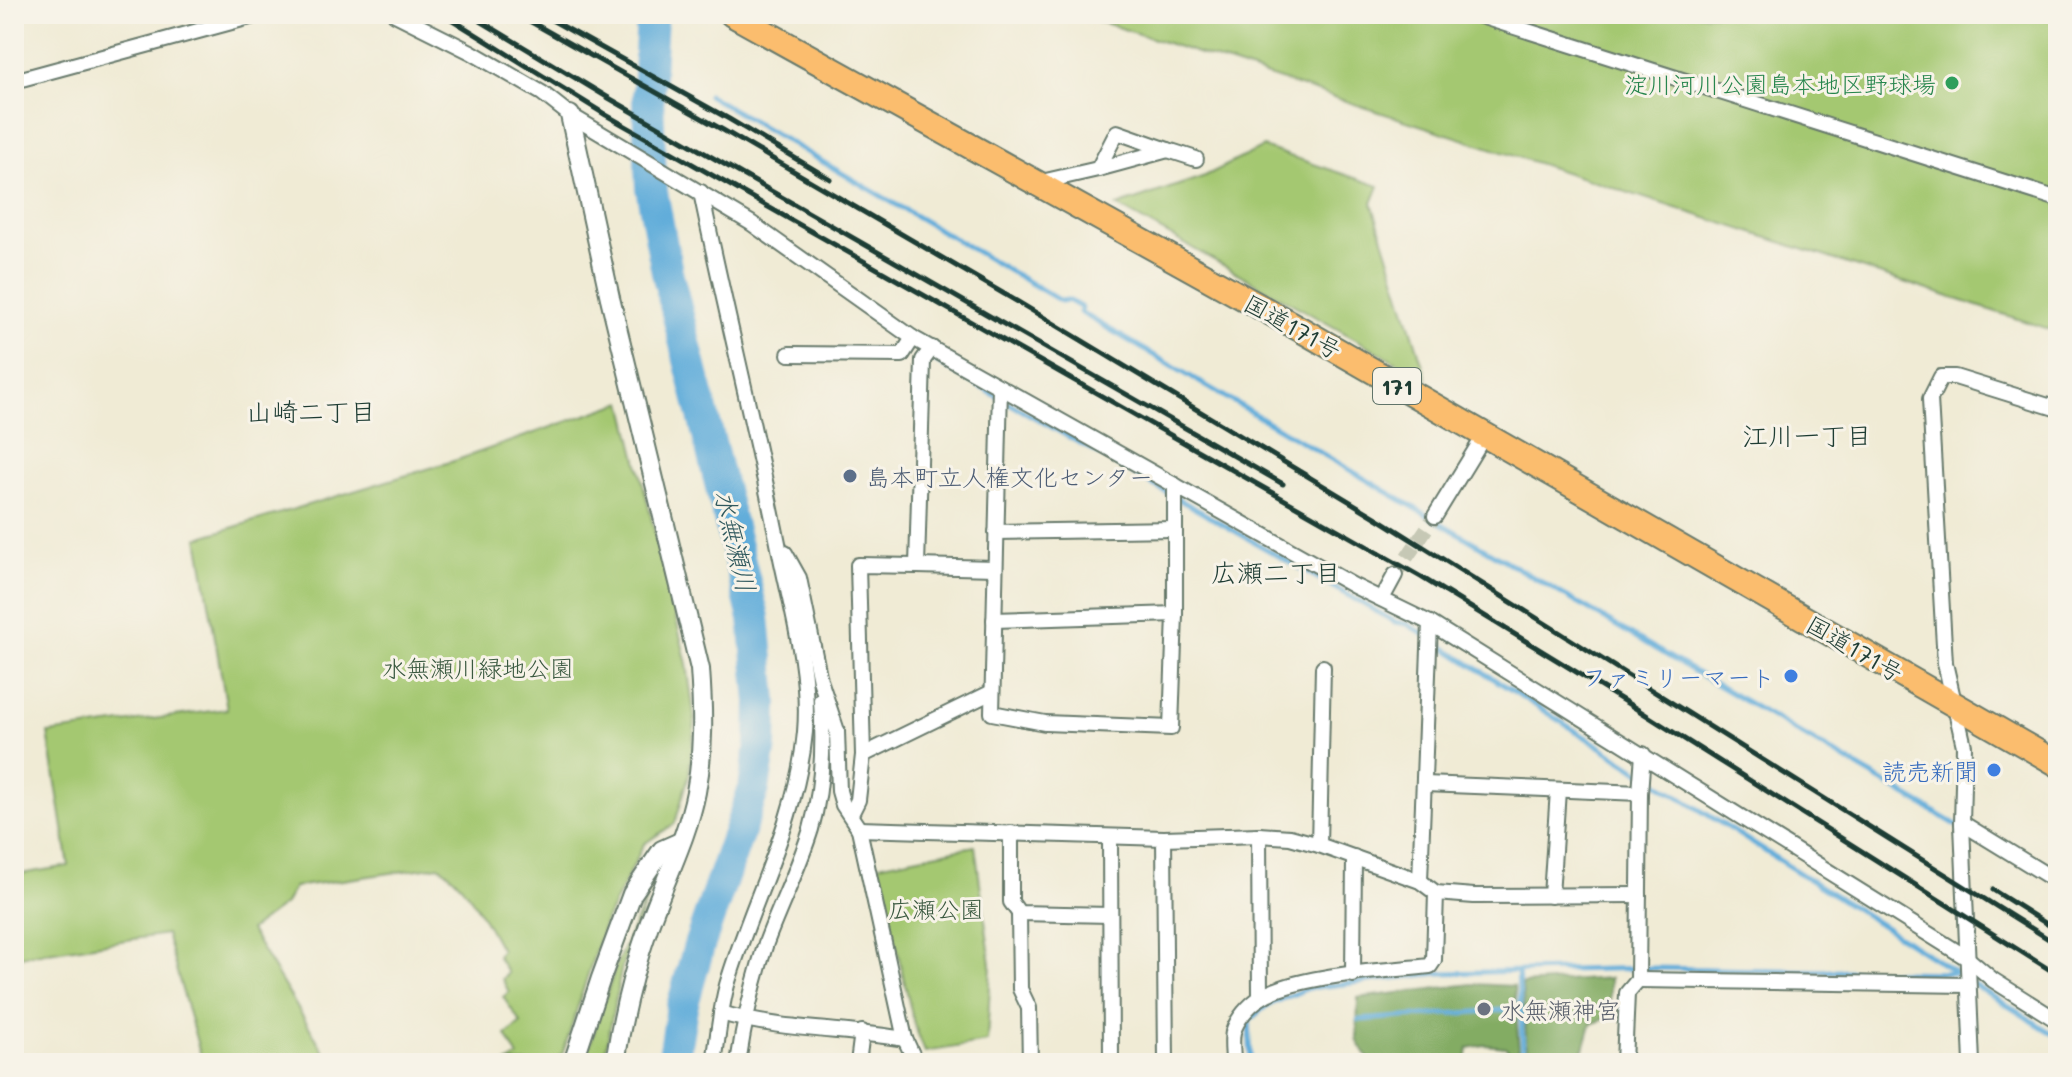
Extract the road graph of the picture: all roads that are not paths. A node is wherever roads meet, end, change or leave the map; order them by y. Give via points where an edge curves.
1 (261, 14) edge
2 (395, 14) edge
3 (732, 14) edge
4 (1474, 14) edge
5 (14, 81) edge
6 (570, 115) junction
7 (1168, 150) junction
8 (1196, 159) dead end
9 (1098, 169) junction
10 (1037, 183) junction
11 (701, 192) junction
12 (2058, 199) edge
13 (913, 338) junction
14 (932, 348) junction
15 (789, 354) dead end
16 (1000, 389) junction
17 (2058, 409) edge
18 (1484, 436) junction
19 (1175, 487) junction
20 (1435, 516) tunnel mouth
21 (1175, 529) junction
22 (996, 532) junction
23 (777, 539) junction
24 (917, 566) junction
25 (995, 568) junction
26 (1395, 575) tunnel mouth
27 (1382, 599) junction
28 (1175, 614) junction
29 (994, 620) junction
30 (1431, 627) junction
31 (1323, 667) dead end
32 (820, 680) junction
33 (992, 692) junction
34 (1957, 706) junction
35 (863, 755) junction
36 (2058, 764) edge
37 (1641, 773) junction
38 (1425, 784) junction
39 (1558, 790) junction
40 (851, 814) junction
41 (1962, 828) junction
42 (859, 829) junction
43 (1011, 833) junction
44 (1259, 835) junction
45 (1110, 837) junction
46 (1164, 838) junction
47 (680, 842) junction
48 (1319, 845) junction
49 (1354, 857) junction
50 (1420, 881) junction
51 (2058, 882) edge
52 (1436, 893) junction
53 (1639, 895) junction
54 (1551, 896) junction
55 (1019, 913) junction
56 (1110, 915) junction
57 (1967, 958) junction
58 (1353, 975) junction
59 (1638, 980) junction
60 (1968, 985) junction
61 (1260, 998) junction
62 (721, 1013) junction
63 (744, 1020) junction
64 (2058, 1021) edge
65 (862, 1032) junction
66 (905, 1039) junction
67 (573, 1063) edge
68 (615, 1063) edge
69 (714, 1063) edge
70 (738, 1063) edge
71 (858, 1063) edge
72 (916, 1063) edge
73 (1030, 1063) edge
74 (1111, 1063) edge
75 (1166, 1063) edge
76 (1233, 1063) edge
77 (1624, 1063) edge
78 (1972, 1063) edge
79 (2038, 1063) edge
80 (2058, 1063) edge

1 - 5 street
2 - 6 street via 542,93
3 - 10 highway, 国道171号 / 171
4 - 12 street
6 - 11 street
6 - 47 street via 700,669 703,748 696,795
7 - 8 street
7 - 9 street
7 - 9 street via 1117,132
9 - 10 street
10 - 18 highway, 国道171号 / 171
11 - 13 street
11 - 23 street
13 - 14 street
13 - 15 street via 902,355
14 - 16 street
14 - 24 street via 923,360
16 - 19 street
16 - 22 street
17 - 34 street via 1955,377 1941,377 1930,399 1945,663
18 - 20 street
18 - 34 highway, 国道171号 / 171
19 - 21 street
19 - 27 street
21 - 22 street
21 - 28 street
22 - 25 street
23 - 32 street via 799,578
23 - 62 street via 800,649 806,729 792,808
24 - 25 street
24 - 35 street via 858,565
25 - 29 street
26 - 27 street
27 - 30 street
28 - 29 street
28 - 33 street via 1171,728 1045,723 992,713
29 - 33 street
30 - 37 street
30 - 38 street
31 - 48 street
32 - 40 street via 837,731 839,791
32 - 63 street via 824,737 811,827
33 - 35 street
34 - 36 highway, 国道171号 / 171
34 - 41 street via 1964,746
35 - 40 street via 858,800
37 - 39 street
37 - 53 street
37 - 57 street
38 - 39 street
38 - 50 street
39 - 54 street
40 - 42 street
41 - 51 street
41 - 57 street
42 - 43 street
42 - 66 street
43 - 45 street
43 - 55 street via 1011,902
44 - 46 street
44 - 48 street
44 - 61 street
45 - 46 street
45 - 56 street
46 - 75 street
47 - 67 street via 662,850 632,894
47 - 68 street via 624,1006
48 - 49 street
49 - 50 street
49 - 58 street
50 - 52 street
52 - 54 street
52 - 58 street via 1430,966
53 - 54 street
53 - 59 street
55 - 56 street
55 - 73 street via 1020,989 1029,1008
56 - 74 street
57 - 60 street
57 - 64 street
58 - 61 street via 1288,986
59 - 60 street
59 - 77 street via 1627,993
60 - 78 street
61 - 76 street via 1232,1034
62 - 63 street
62 - 69 street
63 - 65 street
63 - 70 street
65 - 66 street
65 - 71 street
66 - 72 street
79 - 80 street

